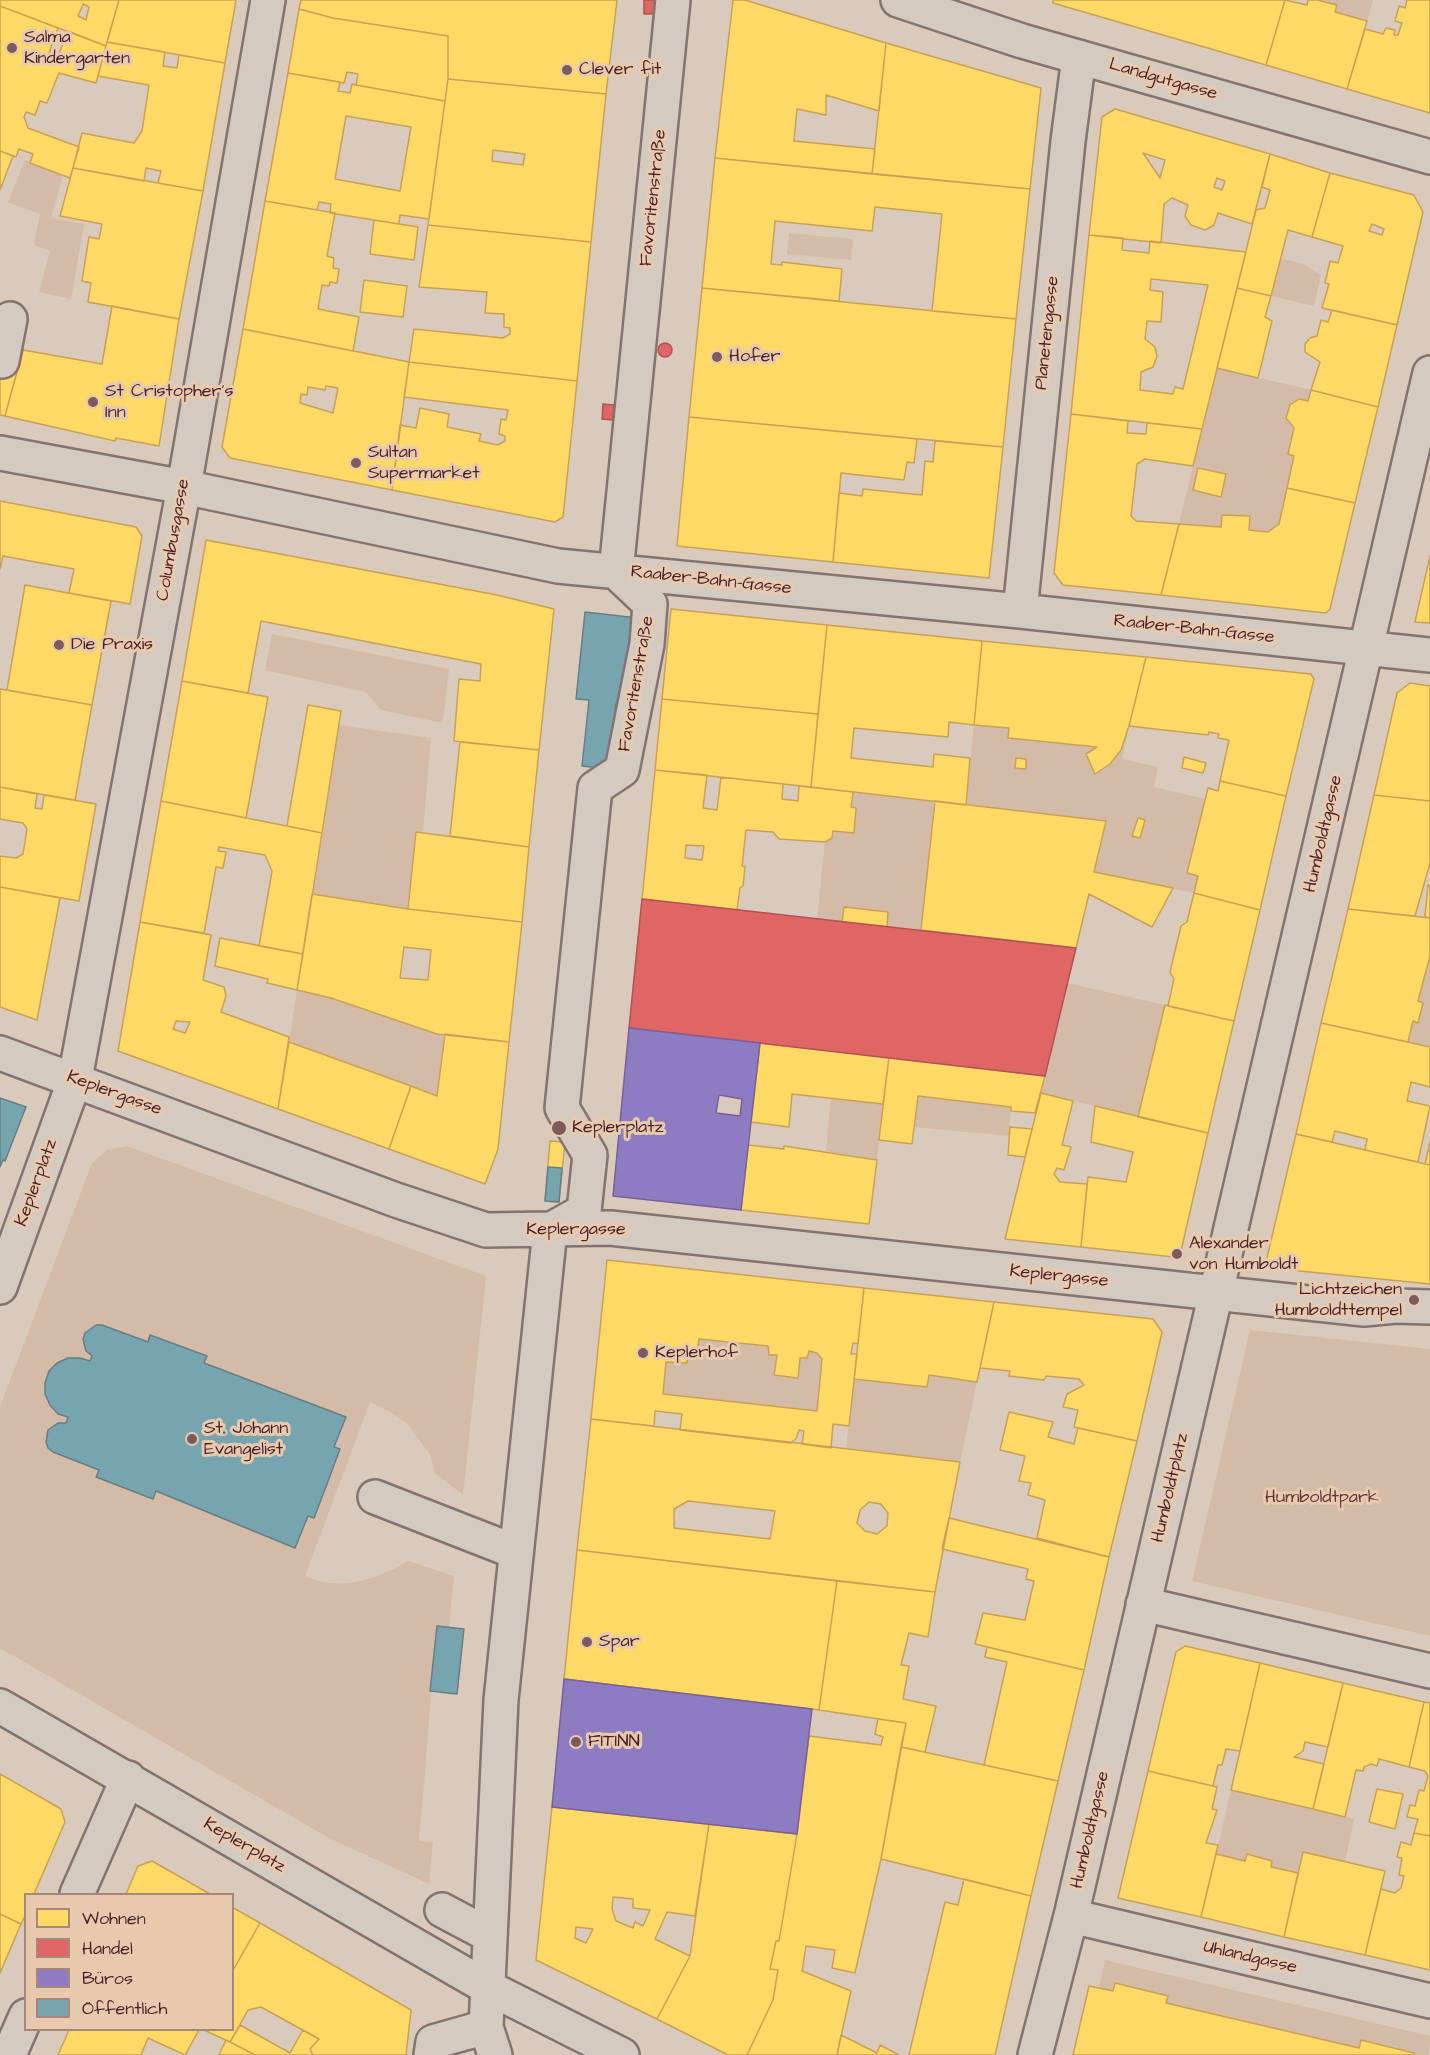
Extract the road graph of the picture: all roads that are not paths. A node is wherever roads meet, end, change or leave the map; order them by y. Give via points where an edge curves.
1 (268, 0) edge
2 (674, 0) edge
3 (898, 0) edge
4 (1079, 57) junction
5 (1430, 157) edge
6 (10, 319) dead end
7 (2, 361) dead end
8 (1430, 373) edge
9 (0, 453) edge
10 (184, 487) junction
11 (616, 572) junction
12 (1020, 611) junction
13 (1368, 648) junction
14 (1430, 655) edge
15 (0, 1053) edge
16 (75, 1079) junction
17 (550, 1230) junction
18 (0, 1287) edge
19 (1216, 1294) junction
20 (1430, 1307) edge
21 (375, 1497) dead end
22 (516, 1552) junction
23 (1143, 1604) junction
24 (1430, 1671) edge
25 (0, 1706) edge
26 (128, 1778) junction
27 (77, 1893) edge
28 (442, 1910) dead end
29 (1071, 1916) junction
30 (489, 1935) junction
31 (487, 1987) junction
32 (1430, 2001) edge
33 (24, 2021) edge
34 (490, 2041) edge
35 (9, 2055) edge
36 (431, 2055) edge
37 (622, 2055) edge
38 (1035, 2055) edge

1 - 10 street, Columbusgasse
2 - 11 street, Favoritenstraße
3 - 4 street, Landgutgasse
4 - 5 street, Landgutgasse
4 - 12 street, Planetengasse
6 - 7 street
8 - 13 street, Humboldtgasse
9 - 10 street, Raaber-Bahn-Gasse
10 - 11 street, Raaber-Bahn-Gasse via 558,566
10 - 16 street, Columbusgasse
11 - 12 street, Raaber-Bahn-Gasse
11 - 17 street, Favoritenstraße via 650,604 647,644 622,770 595,788 562,1108 590,1155 584,1211
12 - 13 street, Raaber-Bahn-Gasse
13 - 14 street, Raaber-Bahn-Gasse
13 - 19 street, Humboldtgasse
15 - 16 street, Keplergasse
16 - 17 street, Keplergasse via 486,1230
16 - 18 street, Keplerplatz
17 - 19 street, Keplergasse via 610,1228
17 - 22 street
19 - 20 street via 1364,1309
19 - 23 street, Humboldtplatz
21 - 22 street
22 - 30 street via 501,1700
23 - 24 street
23 - 29 street, Humboldtgasse
25 - 26 street, Keplerplatz
26 - 27 street
26 - 31 street, Keplerplatz
28 - 30 street
29 - 32 street, Uhlandgasse
29 - 38 street, Humboldtgasse
30 - 31 street
31 - 34 street
31 - 37 street, Keplerplatz
33 - 35 street
34 - 36 street via 433,2042

